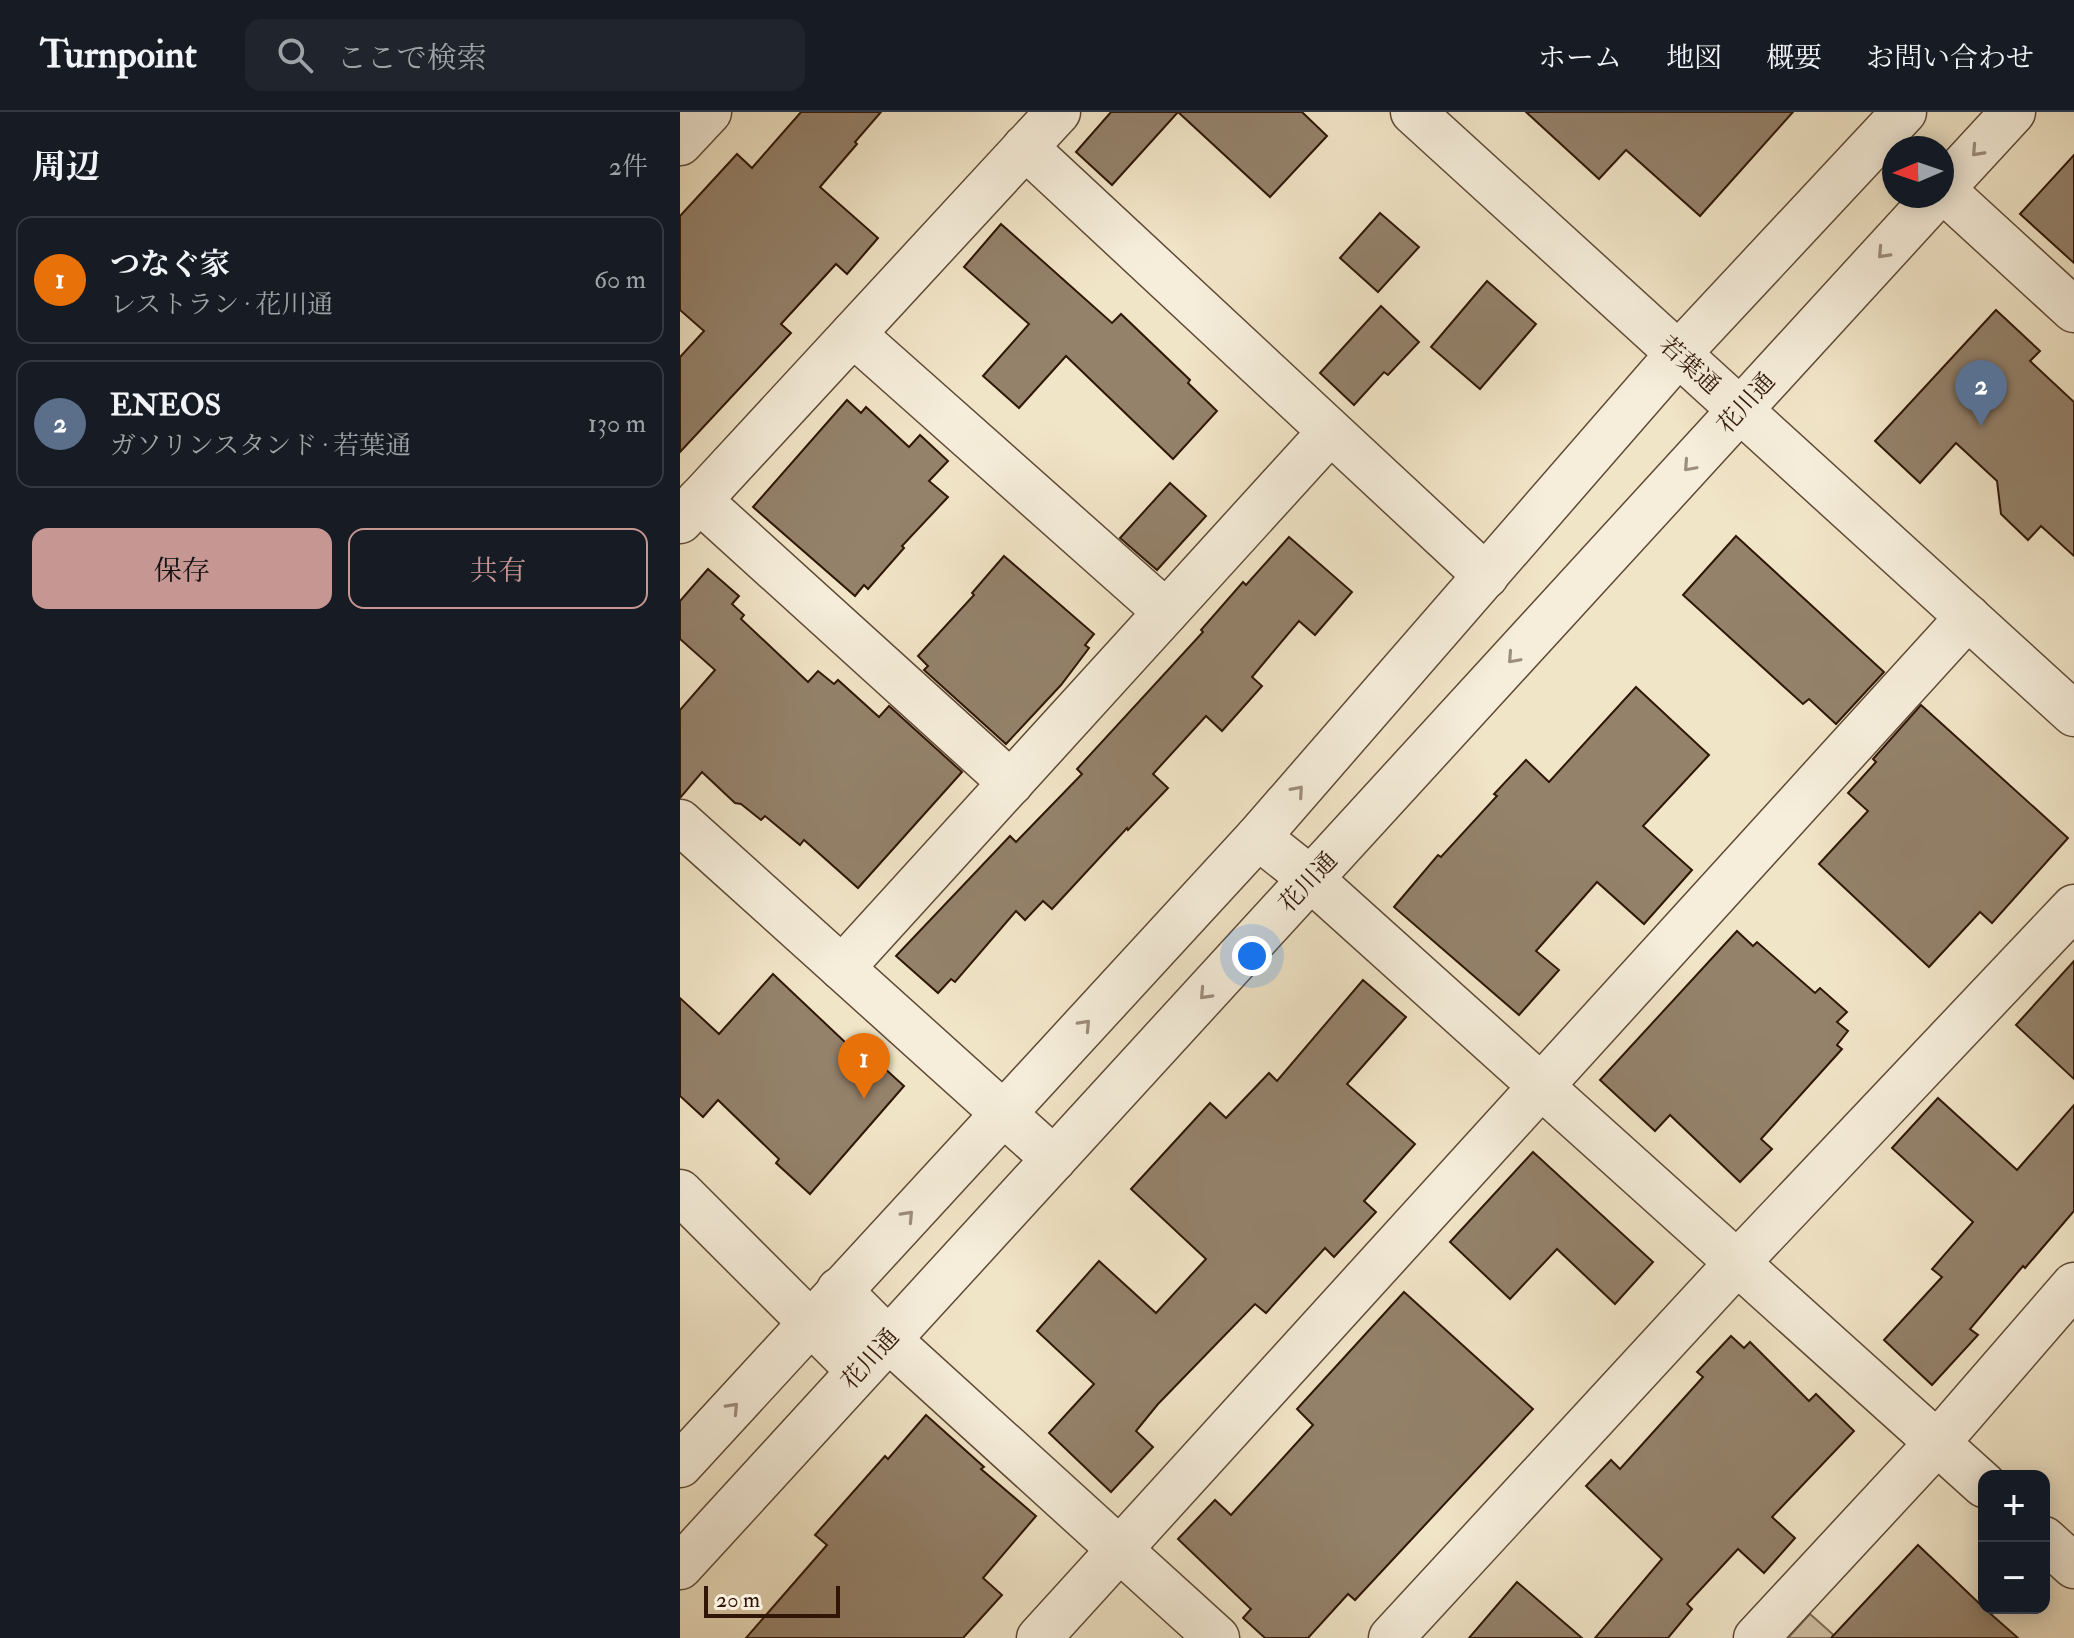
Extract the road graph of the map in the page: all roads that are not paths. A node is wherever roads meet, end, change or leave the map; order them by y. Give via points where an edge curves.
1 (709, 112) edge
2 (1058, 112) edge
3 (1413, 112) edge
4 (2013, 112) edge
5 (1885, 127) edge
6 (680, 143) edge
7 (1025, 147) junction
8 (1954, 176) edge
9 (1954, 200) edge
10 (1925, 208) edge
11 (2074, 310) edge
12 (853, 334) junction
13 (1678, 354) junction
14 (1740, 409) junction
15 (1330, 432) junction
16 (690, 511) edge
17 (1486, 576) junction
18 (1166, 612) junction
19 (1968, 617) junction
20 (2074, 714) edge
21 (1011, 783) junction
22 (680, 822) edge
23 (1258, 837) junction
24 (1311, 879) junction
25 (2074, 907) edge
26 (842, 968) junction
27 (1542, 1088) junction
28 (1004, 1112) junction
29 (1054, 1159) junction
30 (680, 1192) edge
31 (1737, 1263) junction
32 (2074, 1285) edge
33 (825, 1306) junction
34 (888, 1339) junction
35 (859, 1371) junction
36 (1937, 1443) junction
37 (680, 1465) edge
38 (1978, 1480) edge
39 (2047, 1542) edge
40 (1121, 1551) junction
41 (2074, 1566) edge
42 (680, 1567) edge
43 (1039, 1638) edge
44 (1217, 1638) edge
45 (1391, 1638) edge
46 (1756, 1638) edge

1 - 6 street
2 - 7 street
3 - 13 street, 若葉通
4 -> 8 street
5 - 13 street
7 - 12 street
7 - 15 street
9 - 11 street
10 -> 14 street, 花川通
12 - 16 street
12 - 18 street
13 - 14 street, 若葉通
13 - 17 street
14 - 19 street, 若葉通
14 -> 24 street, 花川通
15 - 17 street
15 - 18 street
16 - 21 street
23 -> 17 street
18 - 21 street
19 - 20 street, 若葉通
19 - 27 street
21 - 26 street
22 - 26 street
23 - 24 street
28 -> 23 street
24 - 27 street
24 -> 29 street, 花川通
25 - 31 street
26 - 28 street
27 - 31 street
27 - 40 street
28 - 29 street
33 -> 28 street
29 - 34 street, 花川通
30 - 33 street
31 - 36 street
31 - 45 street
32 - 36 street
33 - 34 street
33 - 35 street
37 -> 33 street
34 - 35 street, 花川通
34 - 40 street
35 - 42 street, 花川通
36 - 38 street
36 - 46 street
39 - 41 street
40 - 43 street
40 - 44 street

